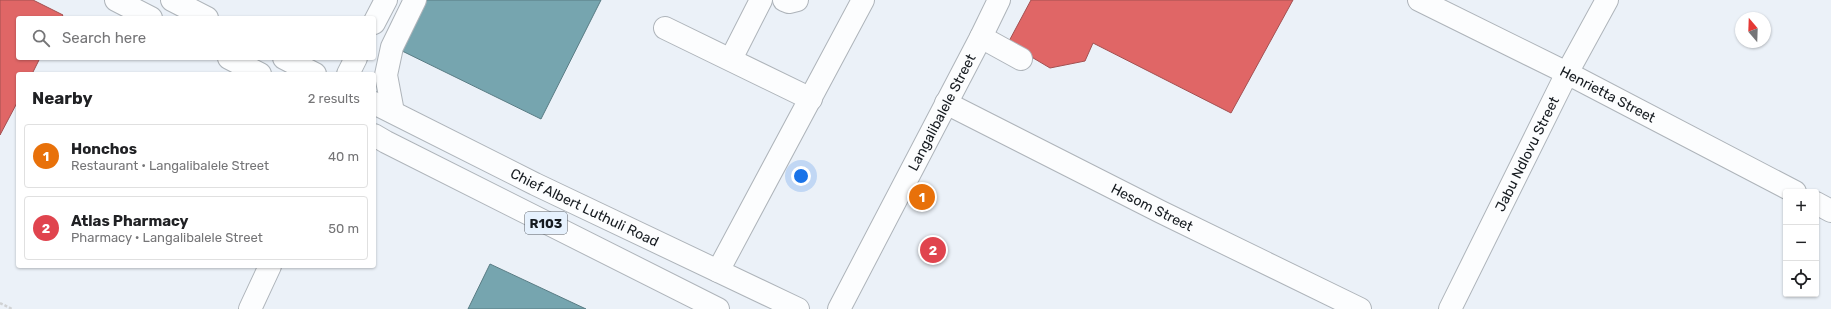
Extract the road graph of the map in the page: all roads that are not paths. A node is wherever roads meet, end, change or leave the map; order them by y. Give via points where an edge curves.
1 (116, 0) edge
2 (172, 0) edge
3 (386, 0) edge
4 (415, 0) edge
5 (761, 0) edge
6 (784, 0) edge
7 (797, 0) edge
8 (863, 0) edge
9 (998, 0) edge
10 (1419, 0) edge
11 (1607, 0) edge
12 (147, 16) edge
13 (203, 16) edge
14 (376, 20) edge
15 (665, 28) dead end
16 (981, 37) junction
17 (730, 59) junction
18 (1021, 59) dead end
19 (233, 60) edge
20 (288, 60) edge
21 (355, 60) edge
22 (256, 72) edge
23 (311, 72) edge
24 (349, 72) edge
25 (1567, 73) junction
26 (811, 99) junction
27 (946, 103) junction
28 (376, 104) edge
29 (393, 112) junction
30 (376, 136) edge
31 (1789, 189) edge
32 (1819, 205) edge
33 (1831, 211) edge
34 (269, 268) edge
35 (718, 272) junction
36 (1453, 308) edge
37 (250, 309) edge
38 (718, 309) edge
39 (798, 309) edge
40 (839, 309) edge
41 (1360, 309) edge

1 - 12 street
2 - 13 street
3 - 14 street
4 - 29 street via 392,47 386,75
5 - 17 street
6 - 7 street
8 - 26 street
9 - 16 street, Langalibalele Street
10 - 25 street, Henrietta Street
11 - 25 street, Jabu Ndlovu Street
15 - 17 street
16 - 18 street
16 - 27 street, Langalibalele Street
17 - 26 street
19 - 22 street
20 - 23 street
21 - 24 street
25 - 31 street, Henrietta Street
25 - 36 street, Jabu Ndlovu Street
26 - 35 street
27 - 40 street, Langalibalele Street
27 - 41 street, Hesom Street
28 - 29 street, Chief Albert Luthuli Road / R103
29 - 35 street, Chief Albert Luthuli Road / R103
30 - 38 street, R103
32 - 33 street
34 - 37 street
35 - 39 street, Chief Albert Luthuli Road / R103

